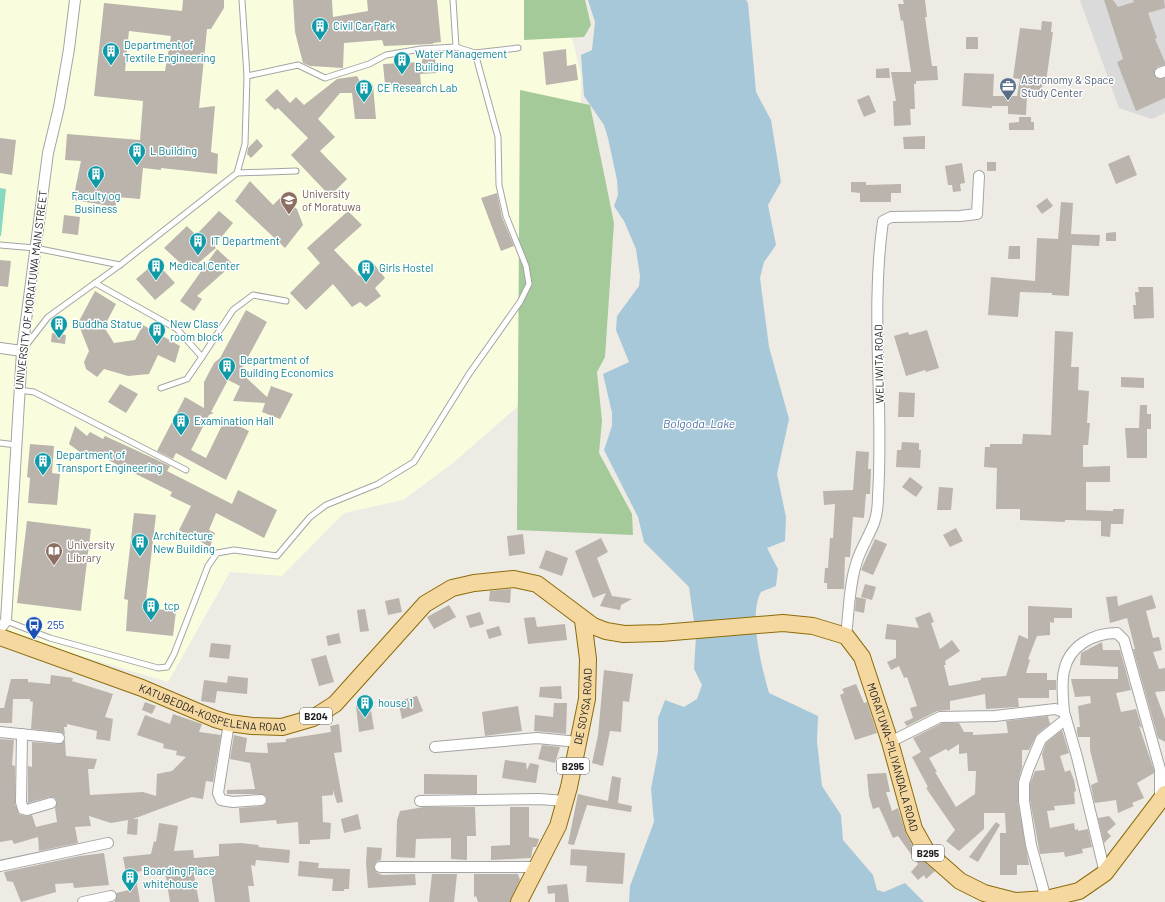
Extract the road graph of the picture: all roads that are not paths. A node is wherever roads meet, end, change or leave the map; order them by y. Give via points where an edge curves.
1 (75, 0) edge
2 (242, 0) edge
3 (453, 0) edge
4 (456, 47) junction
5 (518, 48) dead end
6 (475, 54) junction
7 (247, 76) junction
8 (296, 171) dead end
9 (237, 173) junction
10 (980, 176) dead end
11 (0, 245) edge
12 (35, 248) junction
13 (120, 265) junction
14 (95, 283) junction
15 (286, 301) dead end
16 (0, 348) edge
17 (22, 351) junction
18 (202, 356) junction
19 (161, 388) dead end
20 (19, 390) junction
21 (0, 443) edge
22 (16, 445) junction
23 (186, 470) dead end
24 (583, 620) junction
25 (3, 625) edge
26 (0, 636) edge
27 (846, 636) junction
28 (1065, 715) junction
29 (229, 723) junction
30 (0, 732) edge
31 (22, 734) junction
32 (60, 738) dead end
33 (578, 742) junction
34 (890, 742) junction
35 (435, 747) dead end
36 (1162, 797) edge
37 (261, 800) dead end
38 (420, 801) dead end
39 (565, 801) junction
40 (51, 803) dead end
41 (108, 843) dead end
42 (0, 866) edge
43 (380, 867) dead end
44 (538, 867) junction
45 (1105, 873) junction
46 (111, 896) dead end
47 (1046, 899) junction
48 (83, 902) edge
49 (520, 902) edge

1 - 12 street, UNIVERSITY OF MORATUWA MAIN STREET via 68,57 48,153
2 - 7 lane
3 - 4 lane
4 - 6 lane
4 - 7 lane via 386,55 369,64 325,78 298,65
5 - 6 lane
6 - 25 lane via 498,137 499,184 506,216 526,266 529,284 520,302 469,374 414,462 378,484 326,505 310,517 277,556 234,550 217,553 208,566 167,667 158,668
7 - 9 lane via 245,144
8 - 9 lane
9 - 13 lane
10 - 27 street, WELIWITA ROAD via 977,214 891,217 883,221 878,285 878,498 874,522 856,563
11 - 12 lane
12 - 13 lane
12 - 17 street, UNIVERSITY OF MORATUWA MAIN STREET
13 - 14 lane
14 - 17 lane via 48,317
14 - 18 lane via 177,329
15 - 18 lane via 253,295 233,310
16 - 17 street
17 - 20 street, UNIVERSITY OF MORATUWA MAIN STREET
18 - 19 lane via 187,379
20 - 22 street, UNIVERSITY OF MORATUWA MAIN STREET
20 - 23 lane via 34,392
21 - 22 lane
22 - 25 street, UNIVERSITY OF MORATUWA MAIN STREET
24 - 27 main road via 606,631 624,634 783,623 813,626
24 - 29 main road, KATUBEDDA-KOSPELENA ROAD / B204 via 537,584 523,580 496,580 461,585 425,604 342,698 324,711 301,722 282,727
24 - 33 main road, DE SOYSA ROAD / B295 via 588,659 587,699
26 - 29 main road, KATUBEDDA-KOSPELENA ROAD / B204
27 - 34 main road, MORATUWA-PILIYANDALA ROAD / B295 via 862,657
28 - 34 street via 1055,709 995,716 940,717
28 - 36 street via 1064,671 1078,644 1104,633 1117,633 1124,640 1160,769
28 - 45 street via 1078,757
28 - 47 street via 1041,739 1024,783 1024,801 1031,844
29 - 37 street via 218,793 221,800
30 - 31 street
31 - 32 street
31 - 40 street via 23,809
33 - 35 street via 537,738
33 - 39 main road, DE SOYSA ROAD / B295
34 - 47 main road, MORATUWA-PILIYANDALA ROAD / B295 via 914,828 927,852 960,881 984,893 1014,901
36 - 45 main road, MORATUWA-PILIYANDALA ROAD / B295
38 - 39 street
39 - 44 main road, DE SOYSA ROAD / B295 via 558,826
41 - 42 street
43 - 44 street
44 - 49 main road, DE SOYSA ROAD / B295
45 - 47 main road, MORATUWA-PILIYANDALA ROAD / B295 via 1079,891
46 - 48 street

